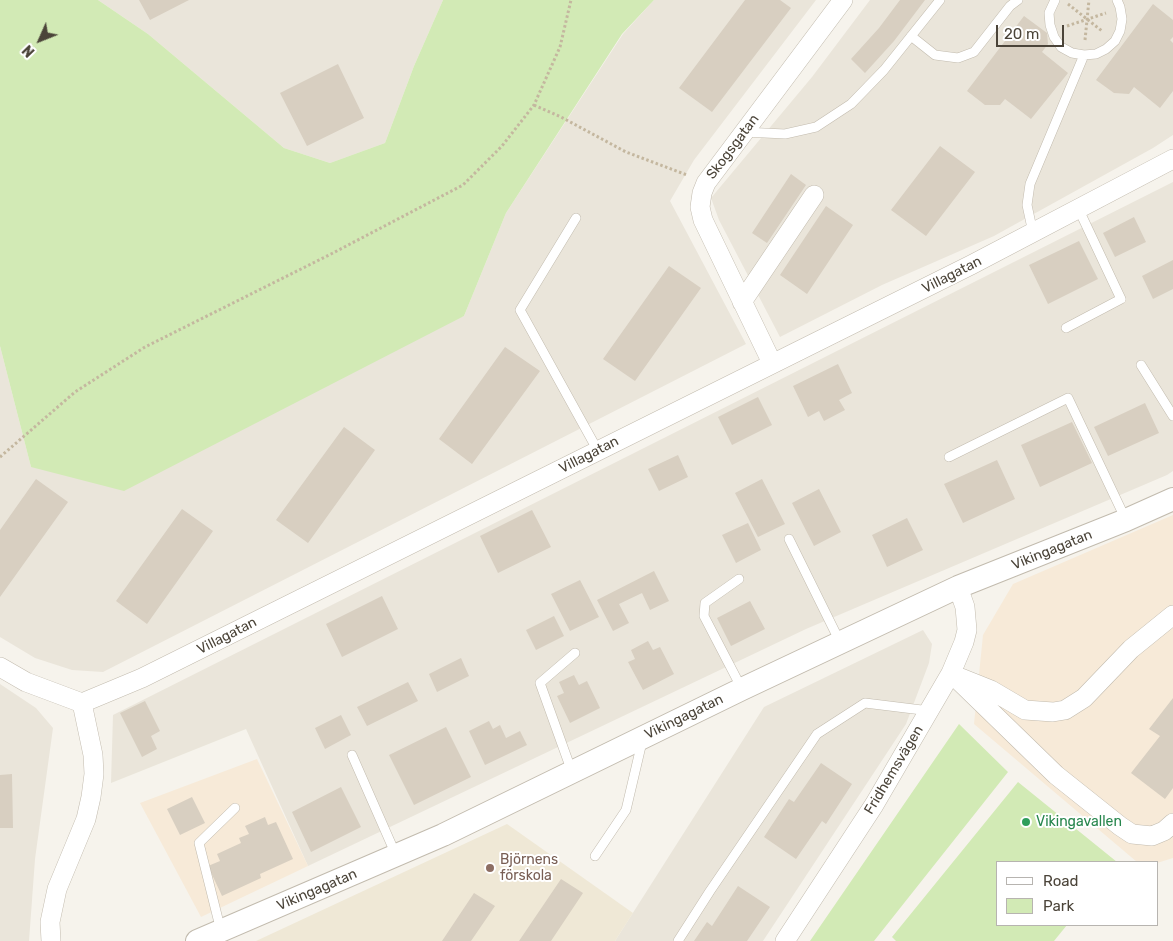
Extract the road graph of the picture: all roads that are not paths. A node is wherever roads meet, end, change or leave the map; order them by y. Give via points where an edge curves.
1 (843, 0) edge
2 (940, 0) edge
3 (1018, 0) edge
4 (1055, 0) edge
5 (1118, 4) edge
6 (911, 36) junction
7 (1084, 55) junction
8 (744, 132) junction
9 (1173, 159) edge
10 (814, 195) dead end
11 (1079, 210) junction
12 (576, 218) dead end
13 (1033, 233) junction
14 (742, 302) junction
15 (1066, 328) dead end
16 (772, 364) junction
17 (1141, 365) dead end
18 (1173, 416) edge
19 (598, 451) junction
20 (949, 458) dead end
21 (1173, 499) edge
22 (1126, 520) junction
23 (789, 539) dead end
24 (739, 579) dead end
25 (958, 587) junction
26 (1173, 615) edge
27 (840, 643) junction
28 (575, 653) dead end
29 (0, 667) edge
30 (951, 673) junction
31 (742, 689) junction
32 (82, 703) junction
33 (930, 711) junction
34 (643, 737) junction
35 (352, 755) dead end
36 (572, 772) junction
37 (236, 808) dead end
38 (1173, 823) edge
39 (396, 855) junction
40 (595, 856) dead end
41 (221, 931) junction
42 (51, 941) edge
43 (197, 941) edge
44 (678, 941) edge
45 (785, 941) edge

1 - 8 street, Skogsgatan
2 - 6 lane
3 - 6 lane via 974,52 958,58 935,55
4 - 7 lane via 1050,13 1054,37 1072,53
5 - 7 lane via 1122,19 1115,41 1101,52
6 - 8 lane via 851,104 816,127 785,134
7 - 13 lane via 1030,184 1027,205
8 - 14 street, Skogsgatan via 706,183 700,206 703,220
9 - 11 street, Villagatan
10 - 14 street
11 - 13 street, Villagatan
11 - 15 lane via 1121,299
12 - 19 lane via 520,310
13 - 16 street, Villagatan
14 - 16 street, Skogsgatan
16 - 19 street, Villagatan
17 - 18 lane
19 - 32 street, Villagatan via 142,678
20 - 22 lane via 1068,398
21 - 22 street, Vikingagatan
22 - 25 street, Vikingagatan
23 - 27 lane
24 - 31 lane via 705,603 704,616
25 - 27 street, Vikingagatan
25 - 30 street, Fridhemsvägen via 965,607 967,630
26 - 30 street via 1131,648 1084,698 1064,710 1025,710 991,690
27 - 31 street, Vikingagatan
28 - 36 lane via 540,683
29 - 32 street via 26,682
30 - 33 street, Fridhemsvägen
30 - 38 street via 1056,775 1120,826 1132,834 1152,836
31 - 34 street, Vikingagatan
32 - 42 street via 94,774 86,819 56,889 50,922
33 - 44 lane via 865,703 817,734
33 - 45 street, Fridhemsvägen via 874,805
34 - 36 street, Vikingagatan
34 - 40 lane via 626,810
35 - 39 lane
36 - 39 street, Vikingagatan
37 - 41 lane via 199,843
39 - 41 street, Vikingagatan
41 - 43 street, Vikingagatan

